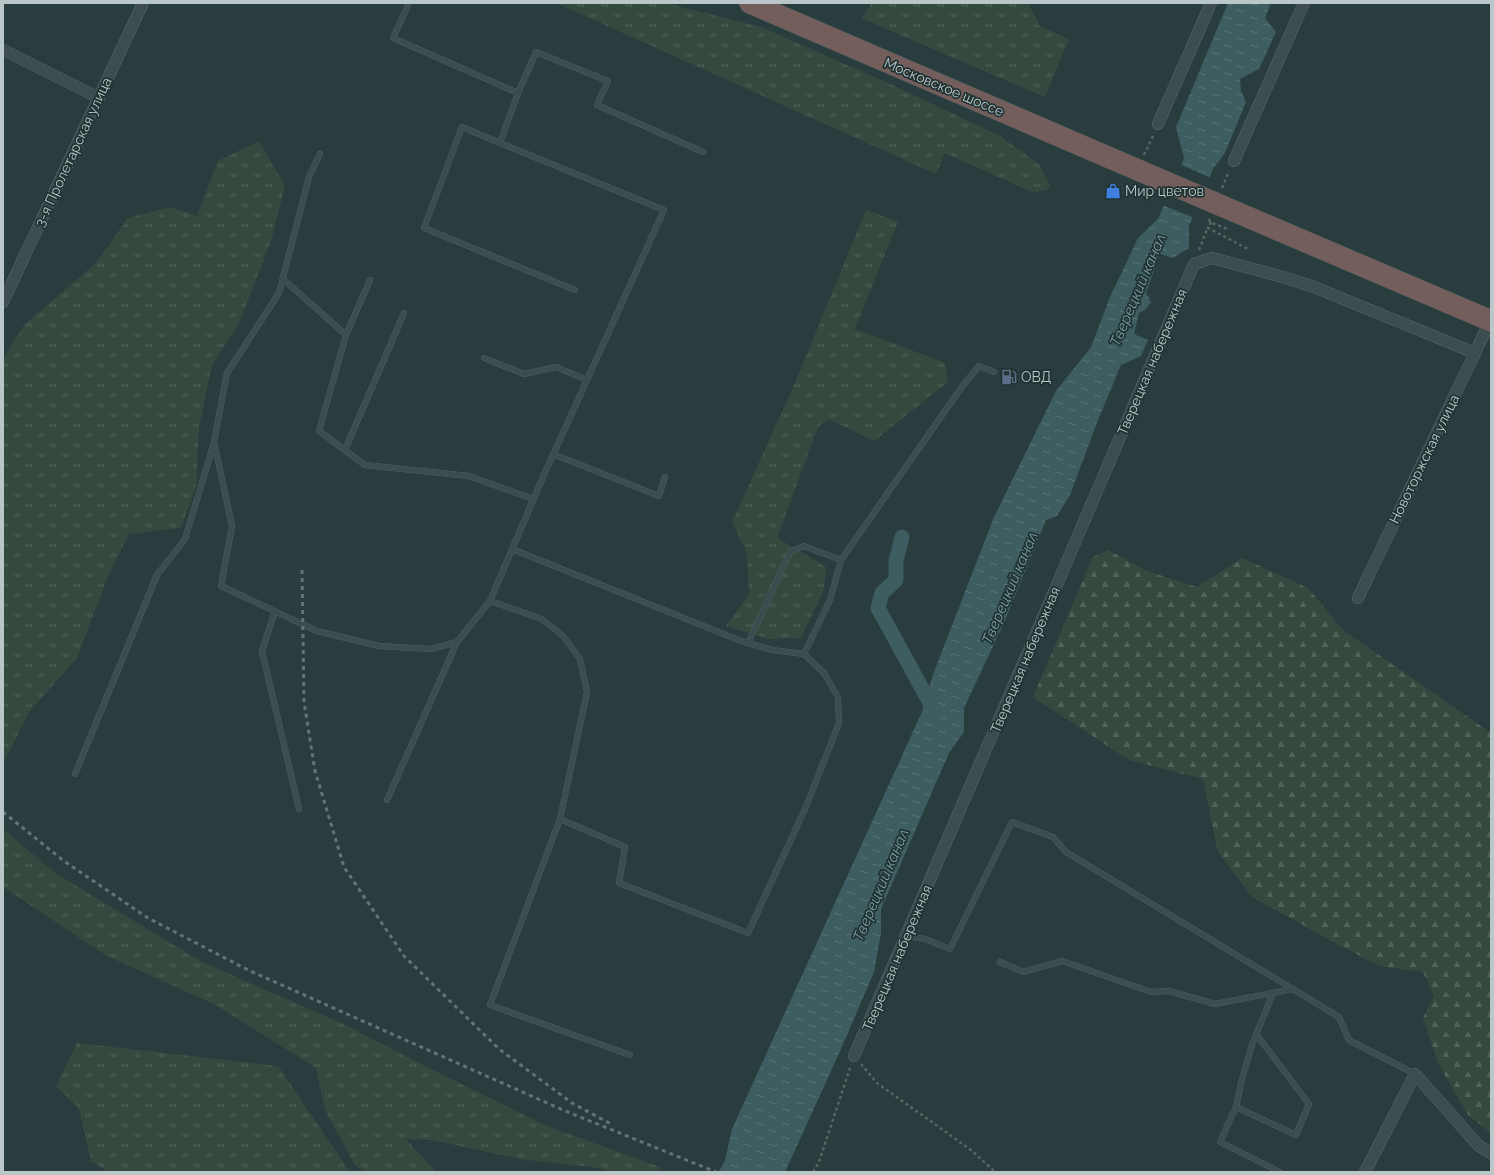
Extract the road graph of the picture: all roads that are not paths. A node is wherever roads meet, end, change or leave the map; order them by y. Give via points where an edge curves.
1 (143, 3) edge
2 (409, 3) edge
3 (750, 3) edge
4 (1211, 3) edge
5 (1304, 3) edge
6 (3, 50) edge
7 (518, 93) junction
8 (99, 98) junction
9 (1158, 124) road end
10 (500, 143) junction
11 (703, 152) dead end
12 (320, 154) dead end
13 (1234, 161) road end
14 (283, 279) junction
15 (370, 280) dead end
16 (575, 290) dead end
17 (3, 302) edge
18 (404, 312) dead end
19 (1491, 320) edge
20 (346, 336) junction
21 (1475, 353) junction
22 (484, 358) dead end
23 (994, 372) dead end
24 (587, 380) junction
25 (214, 442) junction
26 (345, 450) junction
27 (553, 454) junction
28 (665, 477) dead end
29 (533, 499) junction
30 (512, 549) junction
31 (841, 560) junction
32 (1358, 598) dead end
33 (490, 601) junction
34 (275, 611) junction
35 (457, 642) junction
36 (748, 643) junction
37 (804, 654) junction
38 (75, 774) dead end
39 (387, 800) dead end
40 (299, 809) dead end
41 (560, 819) junction
42 (906, 936) junction
43 (1000, 962) dead end
44 (1293, 989) junction
45 (1273, 993) junction
46 (1256, 1034) junction
47 (630, 1055) dead end
48 (854, 1056) road end
49 (1414, 1074) junction
50 (1236, 1107) junction
51 (1491, 1153) edge
52 (1280, 1172) edge
53 (1365, 1172) edge

1 - 8 street, 3-я Пролетарская улица
2 - 7 lane via 393,38
3 - 19 highway, Московское шоссе, bridge via 1141,163 1215,207
4 - 9 street
5 - 13 street
6 - 8 street
7 - 10 lane
7 - 11 lane via 536,52 608,81 597,105
8 - 17 street, 3-я Пролетарская улица
10 - 16 lane via 462,127 424,228
10 - 24 lane via 664,210
12 - 14 lane via 309,177
14 - 20 lane
14 - 25 lane via 279,293 227,373
15 - 20 lane
18 - 26 lane
19 - 21 street, Новоторжская улица
20 - 26 lane via 319,431
21 - 32 street, Новоторжская улица
21 - 42 street, Тверецкая набережная via 1314,287 1283,277 1212,258 1194,264
22 - 24 lane via 524,374 556,366
23 - 31 lane via 979,366 961,388
24 - 27 lane
25 - 34 lane via 232,526 222,586
25 - 38 lane via 185,539 157,575
26 - 29 lane via 365,465 470,476
27 - 28 lane via 659,496
27 - 29 lane
29 - 30 lane
30 - 33 lane
30 - 36 lane
31 - 36 lane via 804,546 790,552
31 - 37 lane via 830,600
33 - 35 lane
33 - 41 lane via 542,619 563,636 580,659 587,692
34 - 35 lane via 317,631 379,646 432,648
34 - 40 lane via 262,651
35 - 39 lane
36 - 37 lane via 772,650
37 - 41 lane via 824,672 838,697 839,722 805,810 748,933 619,883 625,847
41 - 47 lane via 490,1005
42 - 44 lane via 925,939 950,949 1012,822 1053,837 1066,852
42 - 48 street, Тверецкая набережная
43 - 45 lane via 1024,972 1062,961 1151,992 1169,991 1215,1004
44 - 45 lane
44 - 49 lane via 1339,1017 1349,1040
45 - 46 lane
46 - 50 lane
46 - 50 lane via 1309,1104 1296,1135
49 - 51 street via 1479,1146
49 - 53 street
50 - 52 lane via 1220,1142

